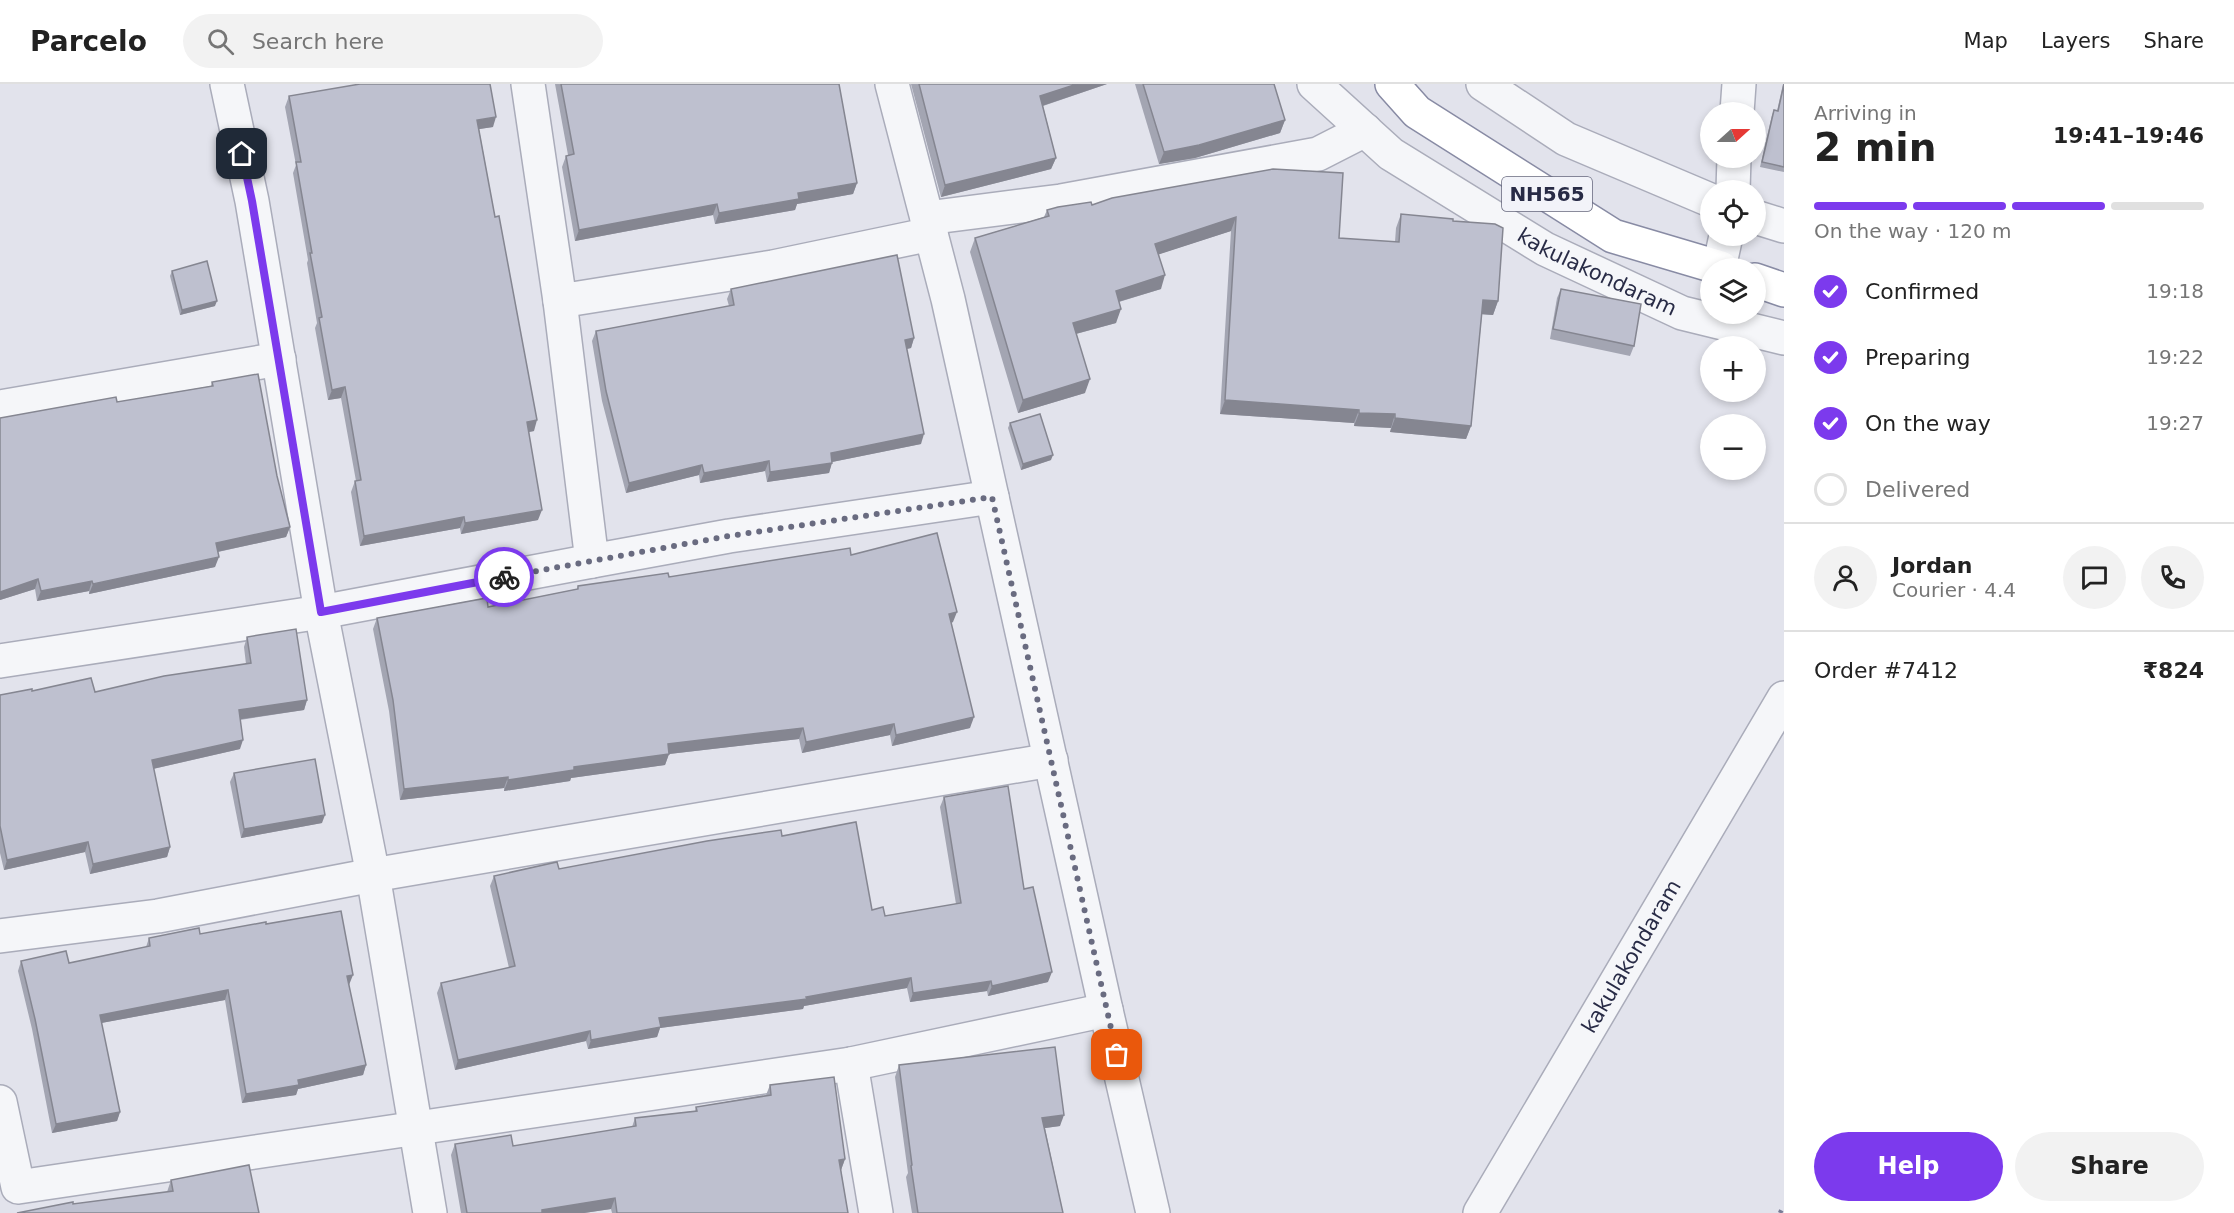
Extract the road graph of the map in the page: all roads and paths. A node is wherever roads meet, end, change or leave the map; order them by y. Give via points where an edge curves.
1 (227, 84) edge
2 (528, 84) edge
3 (892, 84) edge
4 (1314, 84) edge
5 (1392, 84) edge
6 (1483, 84) edge
7 (1739, 84) edge
8 (1738, 102) edge
9 (1365, 130) junction
10 (1700, 196) edge
11 (1766, 220) edge
12 (929, 226) junction
13 (1784, 226) edge
14 (1700, 262) edge
15 (1766, 284) edge
16 (1784, 290) edge
17 (560, 301) junction
18 (1784, 338) edge
19 (279, 359) junction
20 (0, 407) edge
21 (992, 497) junction
22 (592, 561) junction
23 (321, 612) junction
24 (0, 662) edge
25 (1784, 698) edge
26 (1051, 760) junction
27 (373, 875) junction
28 (0, 936) edge
29 (1106, 1010) junction
30 (851, 1064) junction
31 (0, 1102) edge
32 (417, 1129) junction
33 (9, 1189) edge
34 (430, 1213) edge
35 (876, 1213) edge
36 (1153, 1213) edge
37 (1480, 1213) edge

1 - 19 street
2 - 17 street
3 - 12 street
4 - 9 street, kakulakondaram
5 - 14 highway, NH565 via 1417,112 1613,236
6 - 10 street via 1566,139
7 - 8 street
9 - 12 street via 1318,154
9 - 18 street, kakulakondaram via 1391,154 1545,249 1682,313
11 - 13 street
12 - 17 street via 773,267
12 - 21 street
15 - 16 highway
17 - 22 street
19 - 20 street
19 - 23 street
21 - 22 street via 729,536
21 - 26 street
22 - 23 street
23 - 24 street
23 - 27 street
25 - 37 street, kakulakondaram
26 - 27 street
26 - 29 street
27 - 28 street via 158,916
27 - 32 street
29 - 30 street
29 - 36 street
30 - 32 street
30 - 35 street
31 - 33 street
32 - 33 street
32 - 34 street

